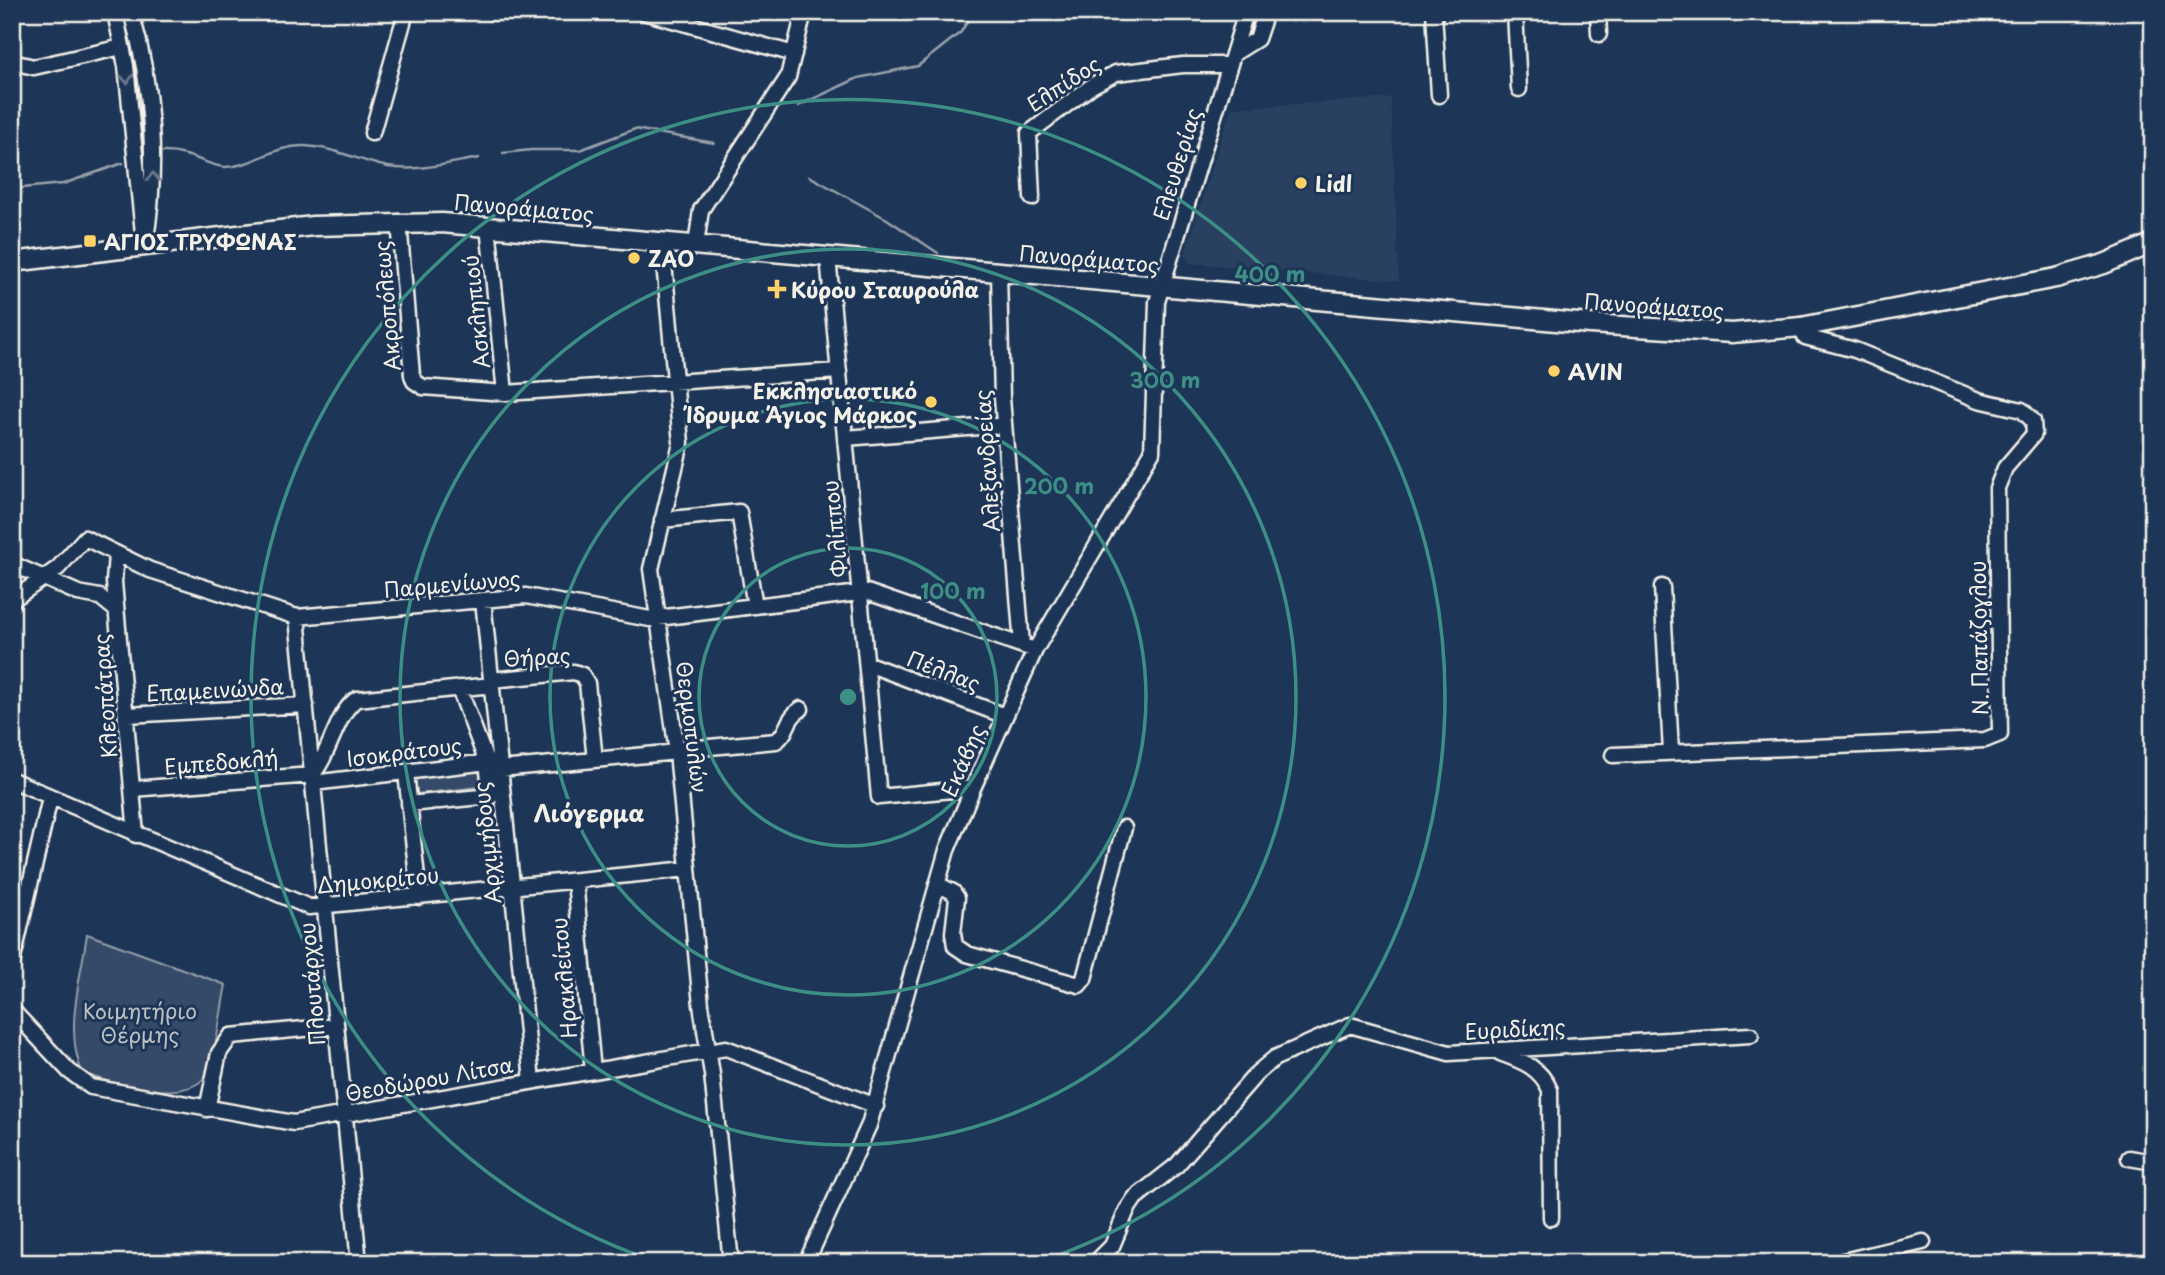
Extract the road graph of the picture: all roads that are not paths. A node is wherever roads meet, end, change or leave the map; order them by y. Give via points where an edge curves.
1 (115, 12) edge
2 (131, 12) edge
3 (406, 12) edge
4 (492, 12) edge
5 (522, 12) edge
6 (644, 12) edge
7 (704, 12) edge
8 (804, 12) edge
9 (1246, 12) edge
10 (1266, 12) edge
11 (1434, 12) edge
12 (1515, 12) edge
13 (1598, 12) edge
14 (700, 28) junction
15 (1599, 34) dead end
16 (122, 47) junction
17 (794, 54) junction
18 (1231, 60) junction
19 (12, 62) edge
20 (1519, 89) dead end
21 (1439, 95) dead end
22 (372, 133) dead end
23 (1032, 198) dead end
24 (399, 222) junction
25 (488, 226) junction
26 (662, 242) junction
27 (2153, 243) edge
28 (145, 245) junction
29 (696, 245) junction
30 (828, 257) junction
31 (12, 262) edge
32 (999, 273) junction
33 (1160, 287) junction
34 (1801, 327) junction
35 (839, 370) junction
36 (676, 381) junction
37 (505, 393) junction
38 (1004, 425) junction
39 (846, 438) junction
40 (662, 520) junction
41 (116, 554) junction
42 (12, 564) edge
43 (43, 579) junction
44 (1662, 587) dead end
45 (862, 592) junction
46 (12, 600) edge
47 (483, 600) junction
48 (755, 606) junction
49 (116, 610) junction
50 (297, 617) junction
51 (657, 618) junction
52 (1028, 647) junction
53 (868, 664) junction
54 (491, 682) junction
55 (459, 688) junction
56 (306, 705) junction
57 (801, 709) dead end
58 (127, 715) junction
59 (1005, 716) junction
60 (677, 751) junction
61 (1671, 752) junction
62 (1613, 755) dead end
63 (595, 760) junction
64 (496, 764) junction
65 (406, 772) junction
66 (313, 779) junction
67 (12, 780) edge
68 (972, 788) junction
69 (132, 789) junction
70 (50, 798) junction
71 (409, 804) junction
72 (1124, 828) dead end
73 (136, 835) junction
74 (688, 869) junction
75 (575, 881) junction
76 (937, 884) junction
77 (512, 887) junction
78 (419, 897) junction
79 (325, 906) junction
80 (12, 963) edge
81 (12, 1010) edge
82 (336, 1026) junction
83 (1751, 1035) dead end
84 (707, 1050) junction
85 (1495, 1051) junction
86 (593, 1071) junction
87 (532, 1081) junction
88 (876, 1106) junction
89 (207, 1109) junction
90 (345, 1114) junction
91 (2129, 1158) dead end
92 (2153, 1162) edge
93 (1551, 1218) dead end
94 (1923, 1242) dead end
95 (359, 1263) edge
96 (731, 1263) edge
97 (806, 1263) edge
98 (1094, 1263) edge
99 (1835, 1263) edge

1 - 16 street
28 -> 2 street via 153,167 142,61
3 - 22 street
4 - 5 street
6 - 14 street
7 - 14 street
8 - 17 street
9 - 18 street, Ελευθερίας
10 - 18 street via 1257,39
11 - 21 street
12 - 20 street
13 - 15 street
14 - 17 street
16 - 19 street via 34,67
16 -> 28 street
17 - 29 street via 785,83 701,210
18 - 23 street, Ελπίδος via 1137,69 1093,85 1029,133
18 - 33 street, Ελευθερίας
24 - 25 main road, Πανοράματος
24 - 28 main road, Πανοράματος via 313,226
24 - 37 street, Ακροπόλεως via 412,375 418,385
25 - 26 main road, Πανοράματος
25 - 37 street, Ασκληπιού
26 - 29 main road, Πανοράματος
26 - 36 street, Θερμοπυλών
27 - 34 main road, Πανοράματος via 2056,278
28 - 31 main road, Πανοράματος
29 - 30 main road, Πανοράματος
30 - 32 main road, Πανοράματος
30 - 35 street, Φιλίππου
32 - 33 main road, Πανοράματος
32 - 38 street, Αλεξανδρείας
33 - 34 main road, Πανοράματος via 1693,331 1751,333
33 - 52 street, Εκάβης via 1152,452
34 - 61 street, Ν. Παπάζογλου via 1805,337 1847,347 1979,400 2022,410 2033,421 2034,434 2005,468 1997,488 2000,734 1985,740
35 - 36 street
35 - 39 street, Φιλίππου
36 - 37 street
36 - 40 street, Θερμοπυλών via 681,443
38 - 39 street
38 - 52 street, Αλεξανδρείας
39 - 45 street, Φιλίππου
40 - 48 street via 739,512
40 - 51 street, Θερμοπυλών via 651,562
41 - 43 street, Παρμενίωνος via 85,538
41 - 49 street, Κλεοπάτρας
41 - 50 street, Παρμενίωνος via 150,570
42 - 43 street
43 - 46 street
43 - 49 street via 100,597
44 - 61 street
45 - 48 street, Παρμενίωνος
45 - 52 street, Παρμενίωνος
45 - 53 street, Φιλίππου
47 - 50 street, Παρμενίωνος
47 - 51 street, Παρμενίωνος via 530,597 628,617
47 - 54 street, Αρχιμήδους
48 - 51 street, Παρμενίωνος
49 - 58 street, Κλεοπάτρας
50 - 56 street, Πλουτάρχου
51 - 60 street, Θερμοπυλών
52 - 59 street, Εκάβης
53 - 59 street, Πέλλας
53 - 68 street, Φιλίππου via 879,797
54 - 55 street
54 - 63 street, Θήρας via 574,672 582,675 587,683
54 - 64 street, Αρχιμήδους
55 - 64 street
55 - 66 street via 357,699 349,706
56 - 58 street, Επαμεινώνδα
56 - 66 street, Πλουτάρχου
57 - 60 street, Ισοκράτους via 790,717 776,741
58 - 69 street, Κλεοπάτρας
59 - 68 street, Εκάβης
60 - 63 street, Ισοκράτους
60 - 74 street, Θερμοπυλών
61 - 62 street, Ν. Παπάζογλου
63 - 64 street, Ισοκράτους
64 - 65 street, Ισοκράτους
64 - 71 street via 491,796
64 - 77 street, Αρχιμήδους
65 - 66 street, Ισοκράτους
65 - 71 street
66 - 69 street, Εμπεδοκλή
66 - 79 street, Πλουτάρχου
67 - 70 street, Δημοκρίτου
68 - 76 street, Εκάβης
69 - 73 street, Κλεοπάτρας
70 - 73 street, Δημοκρίτου
70 - 80 street
71 - 78 street
72 - 76 street via 1079,985 967,954 955,946 957,898
73 - 79 street, Δημοκρίτου via 309,907
74 - 75 street, Δημοκρίτου
74 - 84 street, Θερμοπυλών
75 - 77 street, Δημοκρίτου
75 - 86 street, Ηρακλείτου
76 - 88 street, Εκάβης
77 - 78 street, Δημοκρίτου
77 - 87 street, Αρχιμήδους
78 - 79 street, Δημοκρίτου
79 - 82 street, Πλουτάρχου
81 - 89 street, Θεοδώρου Λίτσα via 69,1072 91,1087
82 - 89 street via 231,1037 219,1053
82 - 90 street, Πλουτάρχου
83 - 85 street, Ευριδίκης
84 - 86 street, Θεοδώρου Λίτσα
84 - 88 street, Θεοδώρου Λίτσα via 729,1048
84 - 96 street, Θερμοπυλών
85 - 93 street via 1527,1062 1550,1090
85 - 98 street, Ευριδίκης via 1449,1052 1350,1025 1275,1058 1238,1093 1177,1165 1135,1198 1112,1246
86 - 87 street, Θεοδώρου Λίτσα
87 - 90 street, Θεοδώρου Λίτσα
88 - 97 street, Εκάβης
89 - 90 street, Θεοδώρου Λίτσα via 295,1123
90 - 95 street, Πλουτάρχου
91 - 92 street
94 - 99 street

